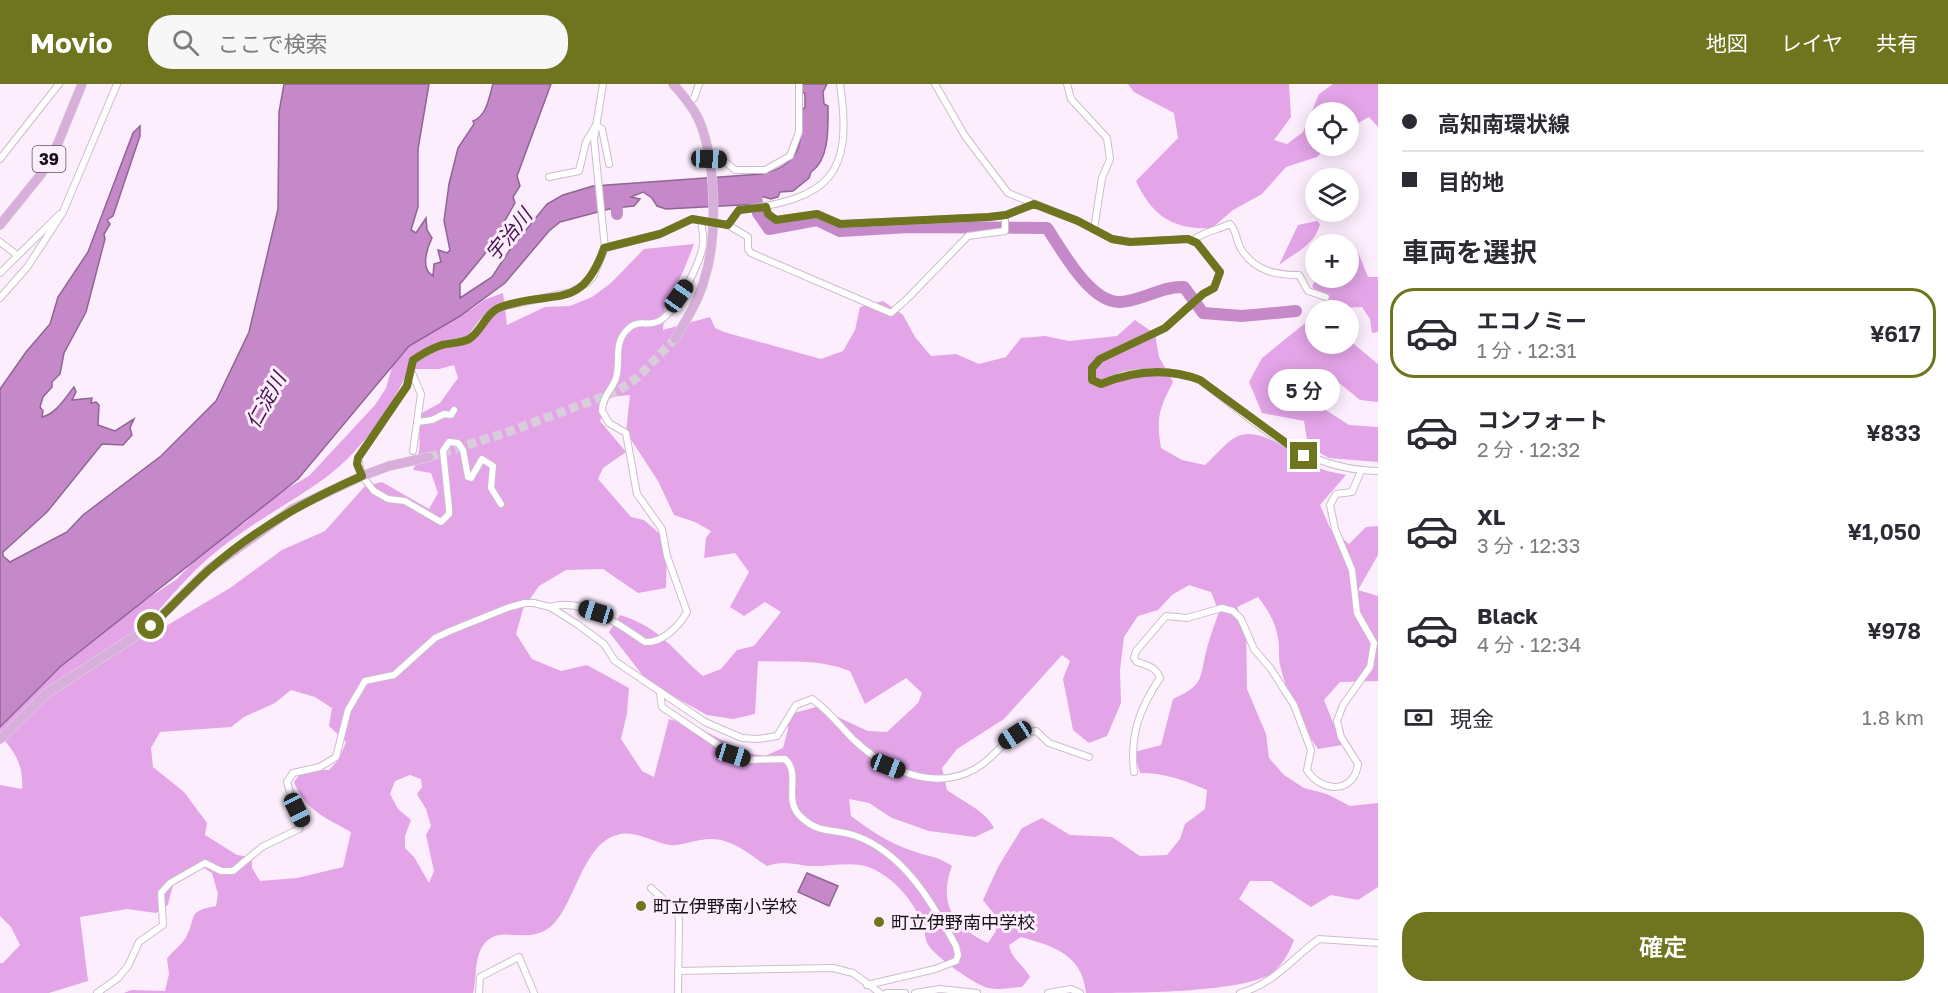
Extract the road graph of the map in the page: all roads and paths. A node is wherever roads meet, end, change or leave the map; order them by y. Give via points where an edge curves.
1 (59, 84) edge
2 (82, 84) edge
3 (117, 84) edge
4 (603, 84) edge
5 (673, 84) edge
6 (699, 84) edge
7 (799, 84) edge
8 (840, 84) edge
9 (935, 84) edge
10 (1067, 84) edge
11 (688, 103) junction
12 (596, 125) junction
13 (0, 159) edge
14 (709, 159) junction
15 (609, 164) dead end
16 (549, 177) dead end
17 (1034, 204) junction
18 (766, 207) junction
19 (63, 212) junction
20 (1005, 215) junction
21 (701, 221) junction
22 (712, 223) junction
23 (0, 225) edge
24 (728, 225) junction
25 (1094, 229) junction
26 (1192, 241) junction
27 (0, 243) edge
28 (604, 248) junction
29 (17, 255) junction
30 (0, 273) edge
31 (1326, 297) dead end
32 (0, 298) edge
33 (675, 339) tunnel mouth
34 (411, 371) junction
35 (454, 410) dead end
36 (417, 422) junction
37 (413, 451) dead end
38 (429, 457) tunnel mouth
39 (1361, 471) junction
40 (1378, 471) edge
41 (362, 476) junction
42 (501, 504) dead end
43 (550, 607) junction
44 (660, 693) junction
45 (0, 739) edge
46 (1089, 756) dead end
47 (1134, 772) dead end
48 (651, 888) dead end
49 (1378, 943) edge
50 (678, 970) junction
51 (867, 985) junction
52 (97, 993) edge
53 (479, 993) edge
54 (534, 993) edge
55 (678, 993) edge
56 (880, 993) edge
57 (886, 993) edge
58 (905, 993) edge
59 (915, 993) edge
60 (978, 993) edge
61 (1047, 993) edge
62 (1080, 993) edge
63 (1240, 993) edge

1 - 13 street
2 - 23 main road, 39 via 42,173
3 - 19 street
4 - 12 street
5 - 11 main road
6 - 11 street
7 - 14 street via 799,132 790,156 765,170 735,170 723,160
8 - 18 street via 843,140 836,167 824,184 807,195
9 - 17 street via 965,135 1008,193
10 - 25 street via 1071,99 1107,138 1110,159 1102,178
11 - 14 main road via 699,121
12 - 15 street via 602,129
12 - 16 street via 586,142 579,171
12 - 28 street via 595,157
14 - 22 main road
17 - 20 street
17 - 25 street
18 - 20 street via 776,220 817,214 840,224
18 - 24 street via 739,210
19 - 29 street
19 - 32 street via 28,266
20 - 24 street via 1005,231 968,236 891,313 751,253 748,237
21 - 22 street
21 - 28 street via 692,219 660,234
21 - 43 street via 703,244 692,277 666,315 657,322 639,322 626,330 618,346 615,381 605,396 602,411 609,423 626,433 637,494 662,530 687,612 673,629 653,643 596,612 565,603
22 - 24 street
22 - 33 main road via 706,277
25 - 26 street via 1106,237 1130,242
26 - 31 street via 1199,234 1230,224 1241,249 1258,266 1274,274 1299,275 1308,291
26 - 39 street via 1220,272 1214,288 1165,328 1100,359 1092,368 1092,380 1101,384 1147,372 1187,375 1200,380 1304,456
27 - 29 street
28 - 34 street via 593,277 579,288 556,297 500,307 469,339 438,346 413,360
29 - 30 street
34 - 36 street via 421,394
34 - 41 street via 407,386 358,458
35 - 36 street via 451,415
36 - 37 street
38 - 41 main road
39 - 40 street
39 - 47 street via 1352,492 1336,494 1330,505 1352,570 1357,613 1374,643 1370,667 1343,705 1337,721 1341,737 1358,764 1350,782 1334,789 1311,777 1307,770 1310,741 1294,705 1254,649 1241,619 1222,608 1187,618 1166,616 1136,651 1137,662 1151,666 1160,678 1136,722
41 - 42 street via 374,491 388,499 405,501 443,521 449,507 443,451 453,441 461,445 468,477 482,459 492,466 491,488
41 - 45 main road via 294,508 236,548 151,626 66,678
43 - 44 street via 604,644 615,661
43 - 52 street via 525,603 450,631 435,638 394,675 365,681 348,710 336,757 320,767 293,773 287,782 302,821 299,829 267,843 233,871 221,871 205,863 170,883 161,893 163,925 139,942 128,966
44 - 46 street via 727,733 758,739 777,736 796,705 812,699 877,759 910,775 933,779 965,775 1002,744 1024,732 1036,731 1049,743
44 - 51 street via 662,706 733,755 785,759 793,771 791,799 799,816 824,831 853,834 866,840 895,861 921,888 956,946 956,961
48 - 50 street via 677,912
49 - 63 street via 1318,939 1282,973
50 - 51 street via 833,968 853,973
50 - 55 street
51 - 56 street
53 - 54 street via 480,977 519,957
57 - 58 street
59 - 60 street via 940,988
61 - 62 street via 1071,989

